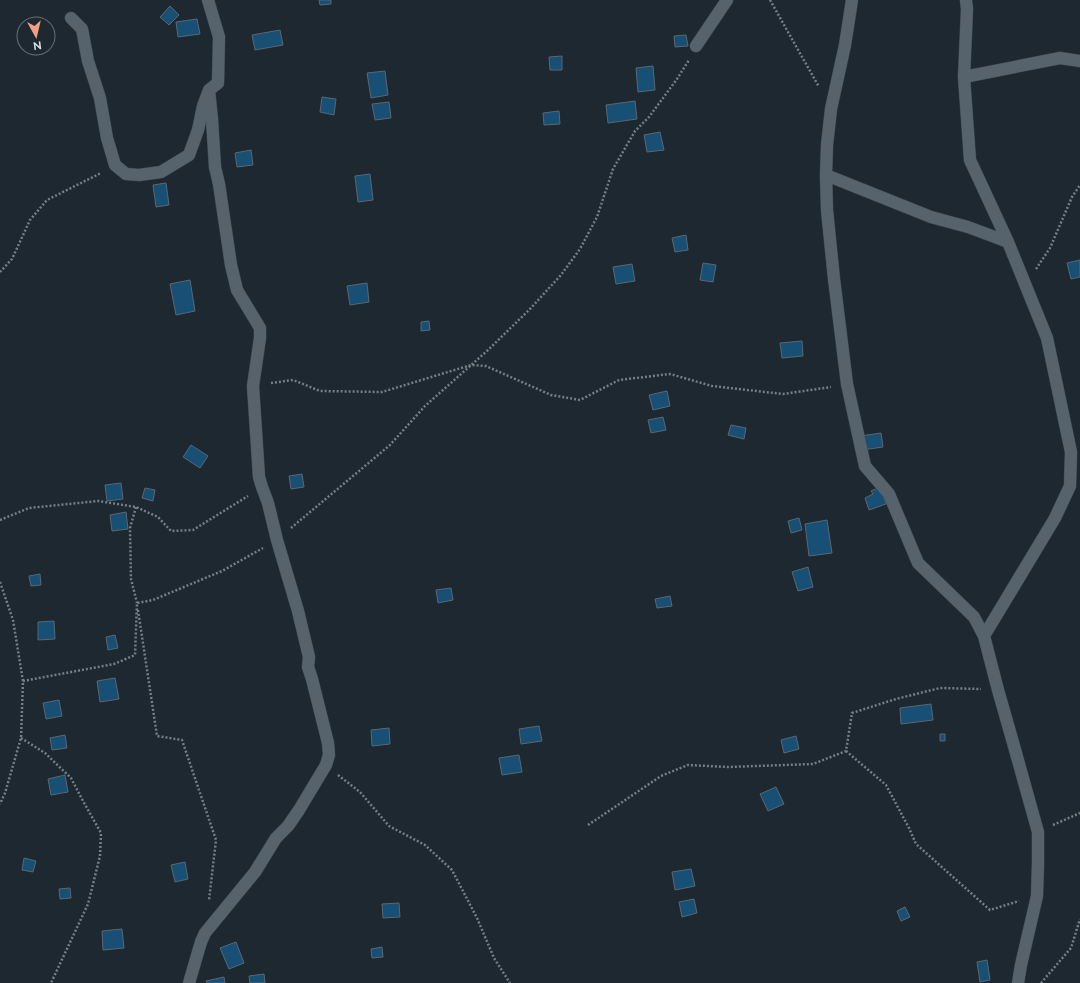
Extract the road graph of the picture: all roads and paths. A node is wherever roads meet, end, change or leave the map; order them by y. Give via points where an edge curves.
1 (208, 0) edge
2 (727, 0) edge
3 (770, 0) edge
4 (852, 0) edge
5 (966, 0) edge
6 (71, 18) dead end
7 (694, 50) joint
8 (1080, 61) edge
9 (964, 77) junction
10 (208, 90) junction
11 (831, 109) junction
12 (115, 165) junction
13 (826, 175) junction
14 (1080, 185) edge
15 (1008, 242) junction
16 (0, 272) edge
17 (1026, 287) junction
18 (471, 365) junction
19 (847, 384) junction
20 (253, 386) junction
21 (262, 487) junction
22 (136, 507) junction
23 (0, 520) edge
24 (277, 540) junction
25 (0, 582) edge
26 (137, 603) junction
27 (984, 636) junction
28 (23, 681) junction
29 (998, 690) junction
30 (20, 738) junction
31 (846, 751) junction
32 (326, 765) junction
33 (0, 804) edge
34 (1080, 812) edge
35 (588, 825) dead end
36 (1038, 832) junction
37 (1037, 896) junction
38 (209, 902) dead end
39 (1080, 919) edge
40 (50, 983) edge
41 (189, 983) edge
42 (510, 983) edge
43 (1018, 983) edge
44 (1041, 983) edge

1 - 10 street via 219,37 218,83
2 - 7 street
3 - 11 path
4 - 11 street
5 - 9 street
6 - 12 street via 82,29
7 - 18 path via 677,80 649,117 634,131 613,169 597,217 580,249 561,275 530,309
8 - 9 street via 1060,58
9 - 15 street via 970,160
10 - 12 street via 189,155 161,172 139,175 126,174
10 - 20 street via 215,166 231,265 237,290 260,328
11 - 13 street
12 - 16 path via 47,200 30,220 12,259
13 - 15 street via 931,217
13 - 19 street via 827,210
14 - 17 path via 1072,197 1050,248
15 - 17 street
17 - 27 street via 1047,338 1071,452 1070,486 1055,518
18 - 19 path via 486,366 551,395 580,400 619,380 670,374 712,386 783,394
18 - 20 path via 382,392 320,391 293,380
18 - 24 path via 424,406 390,445
19 - 27 street via 865,466 889,494 918,563 974,617
20 - 21 street via 259,477
21 - 22 path via 193,530 170,532 158,517
21 - 24 street
22 - 23 path via 98,501 29,508
22 - 26 path via 130,528 131,579
24 - 26 path via 222,571 153,600
24 - 32 street via 298,611 309,657 308,667 328,743 329,755
25 - 28 path via 13,620
26 - 28 path via 135,655 114,664
26 - 38 path via 157,736 182,740 216,840
27 - 29 street
28 - 30 path
29 - 31 path via 940,688 852,713
29 - 36 street
30 - 33 path
30 - 40 path via 45,753 72,778 101,833 100,856 88,904
31 - 35 path via 813,764 728,767 688,765 661,776
31 - 37 path via 886,785 916,844 990,910
32 - 41 street via 299,810 276,838 255,872 205,933
32 - 42 path via 360,792 389,826 425,845 452,870 494,958
34 - 36 path
36 - 37 street
37 - 43 street
39 - 44 path via 1071,948

